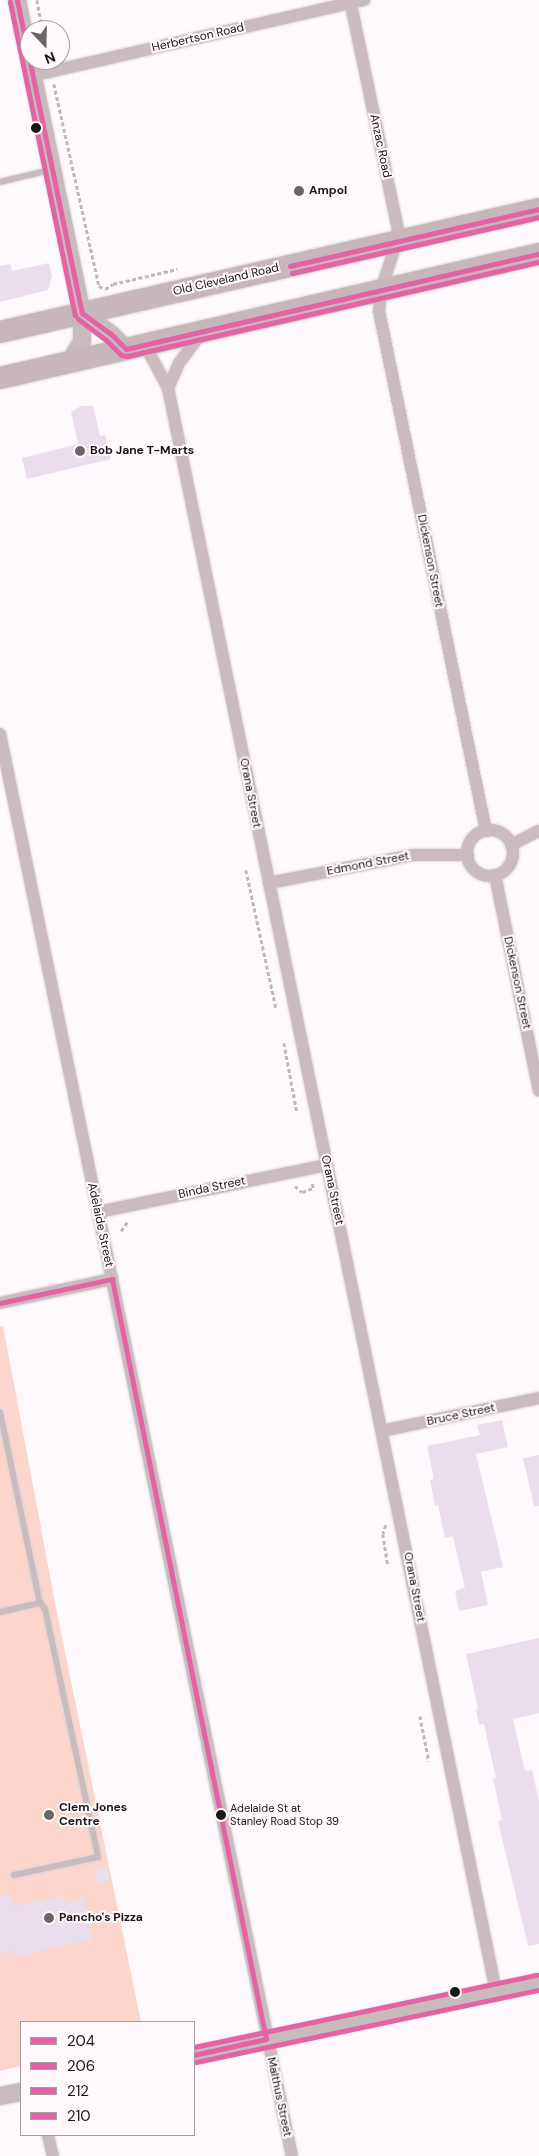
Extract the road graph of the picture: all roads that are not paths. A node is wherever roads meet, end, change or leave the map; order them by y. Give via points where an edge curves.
1 (17, 0) edge
2 (364, 0) edge
3 (350, 2) edge
4 (31, 76) junction
5 (51, 170) junction
6 (0, 182) edge
7 (539, 209) edge
8 (397, 240) junction
9 (539, 254) edge
10 (381, 290) junction
11 (82, 313) junction
12 (0, 332) edge
13 (202, 332) junction
14 (136, 347) junction
15 (70, 362) junction
16 (0, 378) edge
17 (168, 388) junction
18 (0, 734) edge
19 (486, 831) junction
20 (539, 831) edge
21 (512, 845) junction
22 (468, 855) junction
23 (495, 875) junction
24 (269, 883) junction
25 (539, 1091) edge
26 (327, 1165) junction
27 (98, 1212) junction
28 (112, 1279) junction
29 (0, 1302) edge
30 (539, 1398) edge
31 (0, 1412) edge
32 (382, 1431) junction
33 (40, 1603) junction
34 (1, 1611) edge
35 (14, 1875) dead end
36 (539, 1982) edge
37 (496, 1991) junction
38 (266, 2039) junction
39 (195, 2055) edge
40 (20, 2092) edge
41 (0, 2096) edge
42 (48, 2136) edge
43 (53, 2156) edge
44 (292, 2156) edge

1 - 4 street
2 - 3 street, Herbertson Road
3 - 4 street, Herbertson Road
3 - 8 street, Anzac Road via 397,224
4 - 5 street
5 - 6 lane
5 - 11 street
7 - 8 highway, Old Cleveland Road
8 - 10 street, Anzac Road
8 - 11 highway, Old Cleveland Road
9 - 10 highway
10 - 13 highway
10 - 19 street, Dickenson Street via 379,311
11 - 12 highway, Old Cleveland Road
11 - 14 street
11 - 15 street via 82,341
13 - 14 highway
13 - 17 street via 179,364
14 - 15 highway
14 - 17 street, Orana Street
15 - 16 highway
17 - 24 street, Orana Street
18 - 27 street, Adelaide Street
19 - 21 street via 505,835
19 - 22 street via 476,835
20 - 21 street
21 - 23 street via 512,861 503,872
22 - 23 street via 476,870
22 - 24 street, Edmond Street via 414,855
23 - 25 street, Dickenson Street
24 - 26 street, Orana Street
26 - 27 street, Binda Street
26 - 32 street, Orana Street
27 - 28 street, Adelaide Street
28 - 29 street
28 - 38 street, Adelaide Street
30 - 32 street, Bruce Street
31 - 33 lane
32 - 37 street, Orana Street
33 - 34 lane
33 - 35 lane via 45,1609 98,1857
36 - 37 street
37 - 38 street
38 - 39 street
38 - 44 street, Malthus Street
40 - 41 street
42 - 43 street

